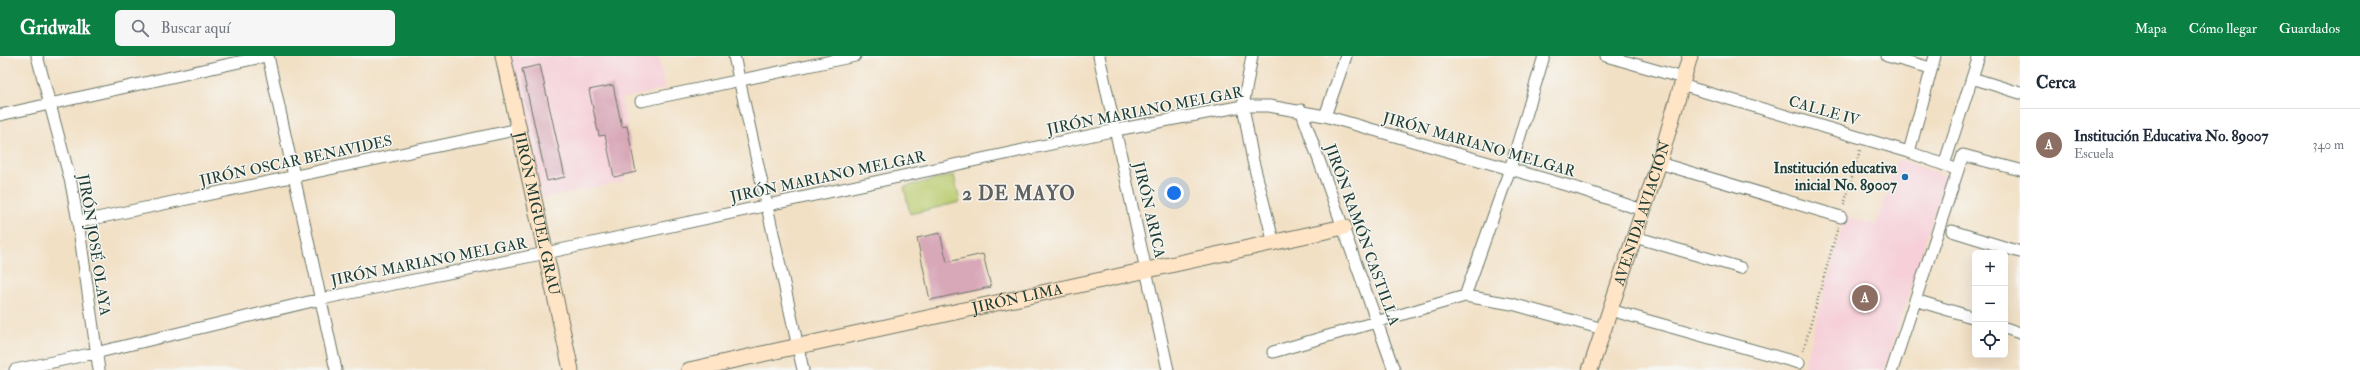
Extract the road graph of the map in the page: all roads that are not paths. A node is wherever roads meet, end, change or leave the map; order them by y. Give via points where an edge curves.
1 (37, 56) edge
2 (267, 56) edge
3 (503, 56) edge
4 (734, 56) edge
5 (855, 56) edge
6 (1099, 56) edge
7 (1252, 56) edge
8 (1346, 56) edge
9 (1544, 56) edge
10 (1606, 56) edge
11 (1690, 56) edge
12 (1887, 56) edge
13 (1935, 56) edge
14 (1979, 56) edge
15 (1931, 68) junction
16 (1972, 78) junction
17 (739, 80) junction
18 (1682, 81) junction
19 (2020, 93) edge
20 (641, 102) dead end
21 (48, 106) junction
22 (1243, 106) junction
23 (1301, 110) junction
24 (0, 115) edge
25 (1325, 116) junction
26 (519, 129) junction
27 (1116, 130) junction
28 (1909, 152) junction
29 (1664, 164) junction
30 (1944, 165) junction
31 (1510, 169) junction
32 (1958, 170) junction
33 (2020, 170) edge
34 (294, 176) junction
35 (767, 206) junction
36 (1642, 210) junction
37 (1841, 217) road end
38 (78, 222) junction
39 (1344, 227) junction
40 (1952, 230) dead end
41 (1635, 237) junction
42 (1274, 244) junction
43 (2020, 252) edge
44 (546, 253) junction
45 (1742, 268) dead end
46 (1147, 270) junction
47 (1465, 296) junction
48 (321, 299) junction
49 (1915, 300) junction
50 (1610, 310) junction
51 (1972, 317) edge
52 (1378, 322) junction
53 (1603, 329) junction
54 (2008, 329) edge
55 (2020, 333) edge
56 (798, 346) junction
57 (1273, 352) dead end
58 (96, 353) junction
59 (1800, 363) road end
60 (15, 370) edge
61 (99, 370) edge
62 (336, 370) edge
63 (571, 370) edge
64 (689, 370) edge
65 (803, 370) edge
66 (1168, 370) edge
67 (1394, 370) edge
68 (1590, 370) edge
69 (1892, 370) edge

1 - 21 street, JIRÓN JOSÉ OLAYA
2 - 21 street
2 - 34 street
3 - 26 street, JIRÓN MIGUEL GRAU
4 - 17 street
5 - 17 street
6 - 27 street, JIRÓN ARICA
7 - 22 street
8 - 25 street
9 - 31 street
10 - 18 street
11 - 18 street, AVENIDA AVIACIÓN
12 - 15 street
13 - 15 street
14 - 16 street
15 - 28 street
16 - 19 street
16 - 30 street
17 - 20 street
17 - 35 street
18 - 28 street, CALLE IV
18 - 29 street, AVENIDA AVIACIÓN
21 - 24 street
21 - 38 street, JIRÓN JOSÉ OLAYA via 71,183
22 - 23 street, JIRÓN MARIANO MELGAR
22 - 27 street, JIRÓN MARIANO MELGAR
22 - 42 street via 1253,161
23 - 25 street, JIRÓN MARIANO MELGAR
23 - 39 street, JIRÓN RAMÓN CASTILLA
25 - 31 street, JIRÓN MARIANO MELGAR
26 - 34 street, JIRÓN OSCAR BENAVIDES
26 - 44 street, JIRÓN MIGUEL GRAU
27 - 35 street, JIRÓN MARIANO MELGAR
27 - 46 street, JIRÓN ARICA
28 - 30 street, CALLE IV
29 - 36 street, AVENIDA AVIACIÓN
29 - 37 street
30 - 32 street, CALLE IV
31 - 36 street, JIRÓN MARIANO MELGAR
31 - 47 street
32 - 33 street via 1963,154
32 - 49 street
34 - 38 street, JIRÓN OSCAR BENAVIDES
34 - 48 street
35 - 44 street, JIRÓN MARIANO MELGAR
35 - 56 street
36 - 41 street, AVENIDA AVIACIÓN
38 - 58 street, JIRÓN JOSÉ OLAYA
39 - 42 street, JIRÓN LIMA
39 - 52 street, JIRÓN RAMÓN CASTILLA
40 - 43 street
41 - 45 street
41 - 50 street, AVENIDA AVIACIÓN
42 - 46 street, JIRÓN LIMA
44 - 48 street, JIRÓN MARIANO MELGAR
44 - 63 street, JIRÓN MIGUEL GRAU
46 - 56 street, JIRÓN LIMA
46 - 66 street, JIRÓN ARICA
47 - 52 street
47 - 53 street via 1512,304
48 - 58 street, JIRÓN MARIANO MELGAR
48 - 62 street
49 - 51 street
49 - 69 street
50 - 53 street, AVENIDA AVIACIÓN
50 - 59 street
52 - 57 street
52 - 67 street, JIRÓN RAMÓN CASTILLA
53 - 68 street, AVENIDA AVIACIÓN
54 - 55 street
56 - 64 street, JIRÓN LIMA
56 - 65 street
58 - 60 street, JIRÓN MARIANO MELGAR
58 - 61 street, JIRÓN JOSÉ OLAYA

